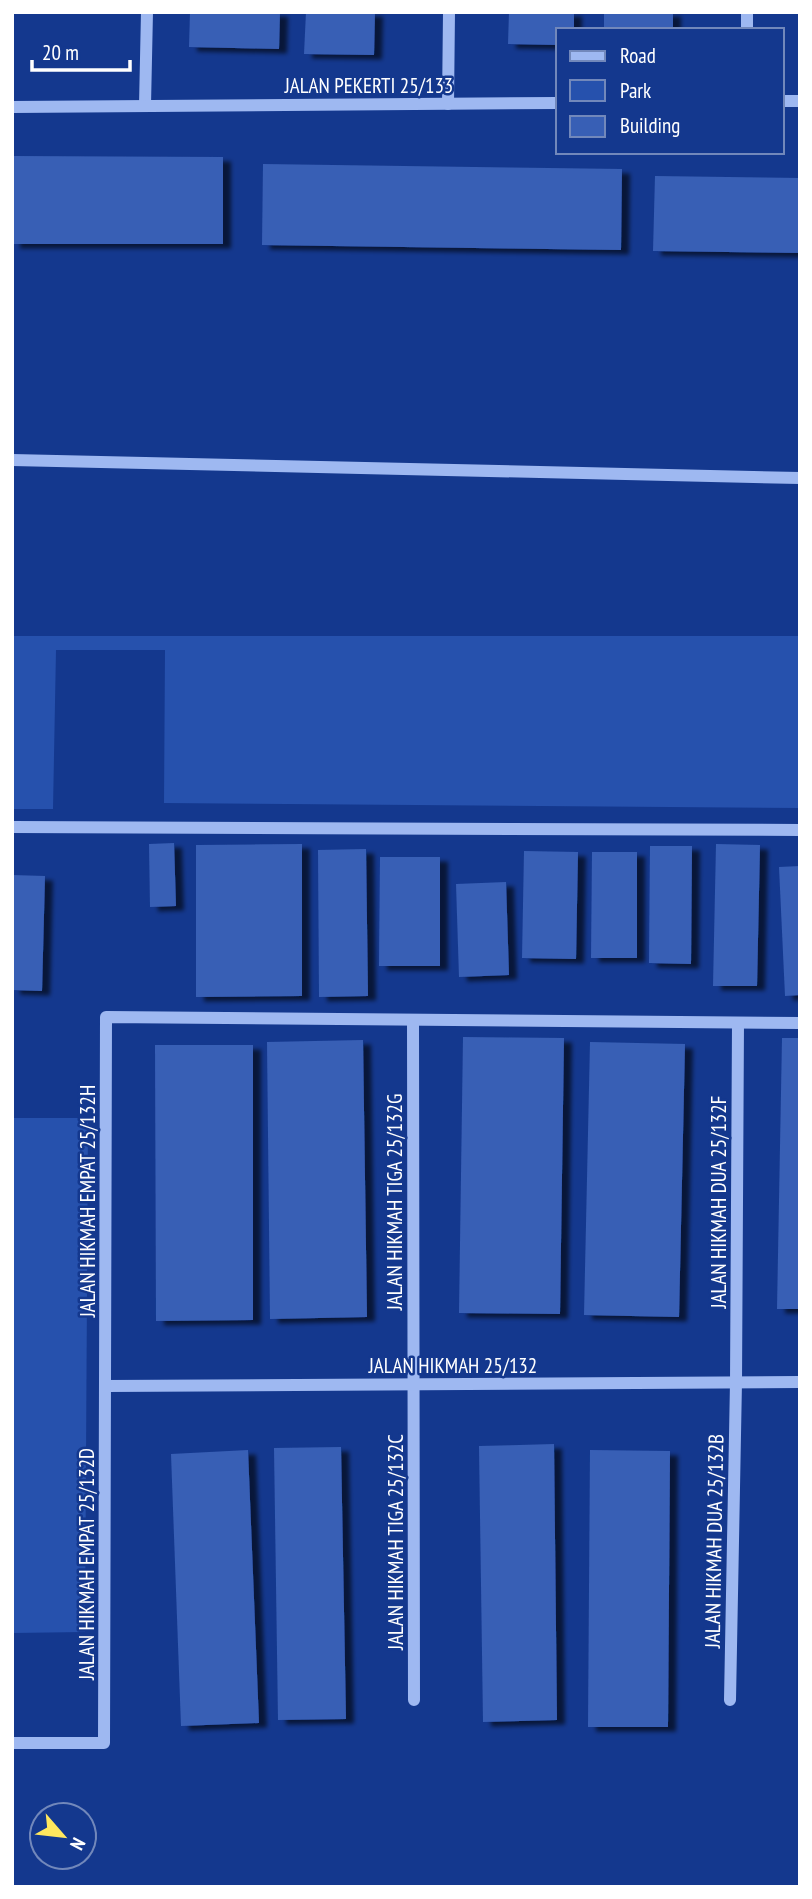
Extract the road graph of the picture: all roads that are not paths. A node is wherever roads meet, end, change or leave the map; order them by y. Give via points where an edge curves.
1 (147, 12) edge
2 (449, 12) edge
3 (556, 103) edge
4 (448, 104) junction
5 (145, 105) junction
6 (12, 107) edge
7 (12, 460) edge
8 (800, 478) edge
9 (12, 827) edge
10 (800, 831) edge
11 (413, 1020) junction
12 (738, 1023) junction
13 (800, 1023) edge
14 (736, 1382) junction
15 (800, 1382) edge
16 (414, 1384) junction
17 (106, 1386) junction
18 (414, 1700) dead end
19 (730, 1700) dead end
20 (12, 1744) edge

1 - 5 street
2 - 4 street
3 - 4 street, JALAN PEKERTI 25/133
4 - 5 street, JALAN PEKERTI 25/133
5 - 6 street, JALAN PEKERTI 25/133
7 - 8 street
9 - 10 street
11 - 12 street
11 - 16 street, JALAN HIKMAH TIGA 25/132G
11 - 17 street, JALAN HIKMAH EMPAT 25/132H via 106,1017
12 - 13 street
12 - 14 street, JALAN HIKMAH DUA 25/132F
14 - 15 street, JALAN HIKMAH 25/132
14 - 16 street, JALAN HIKMAH 25/132
14 - 19 street, JALAN HIKMAH DUA 25/132B
16 - 17 street, JALAN HIKMAH 25/132
16 - 18 street, JALAN HIKMAH TIGA 25/132C
17 - 20 street, JALAN HIKMAH EMPAT 25/132D via 104,1743

